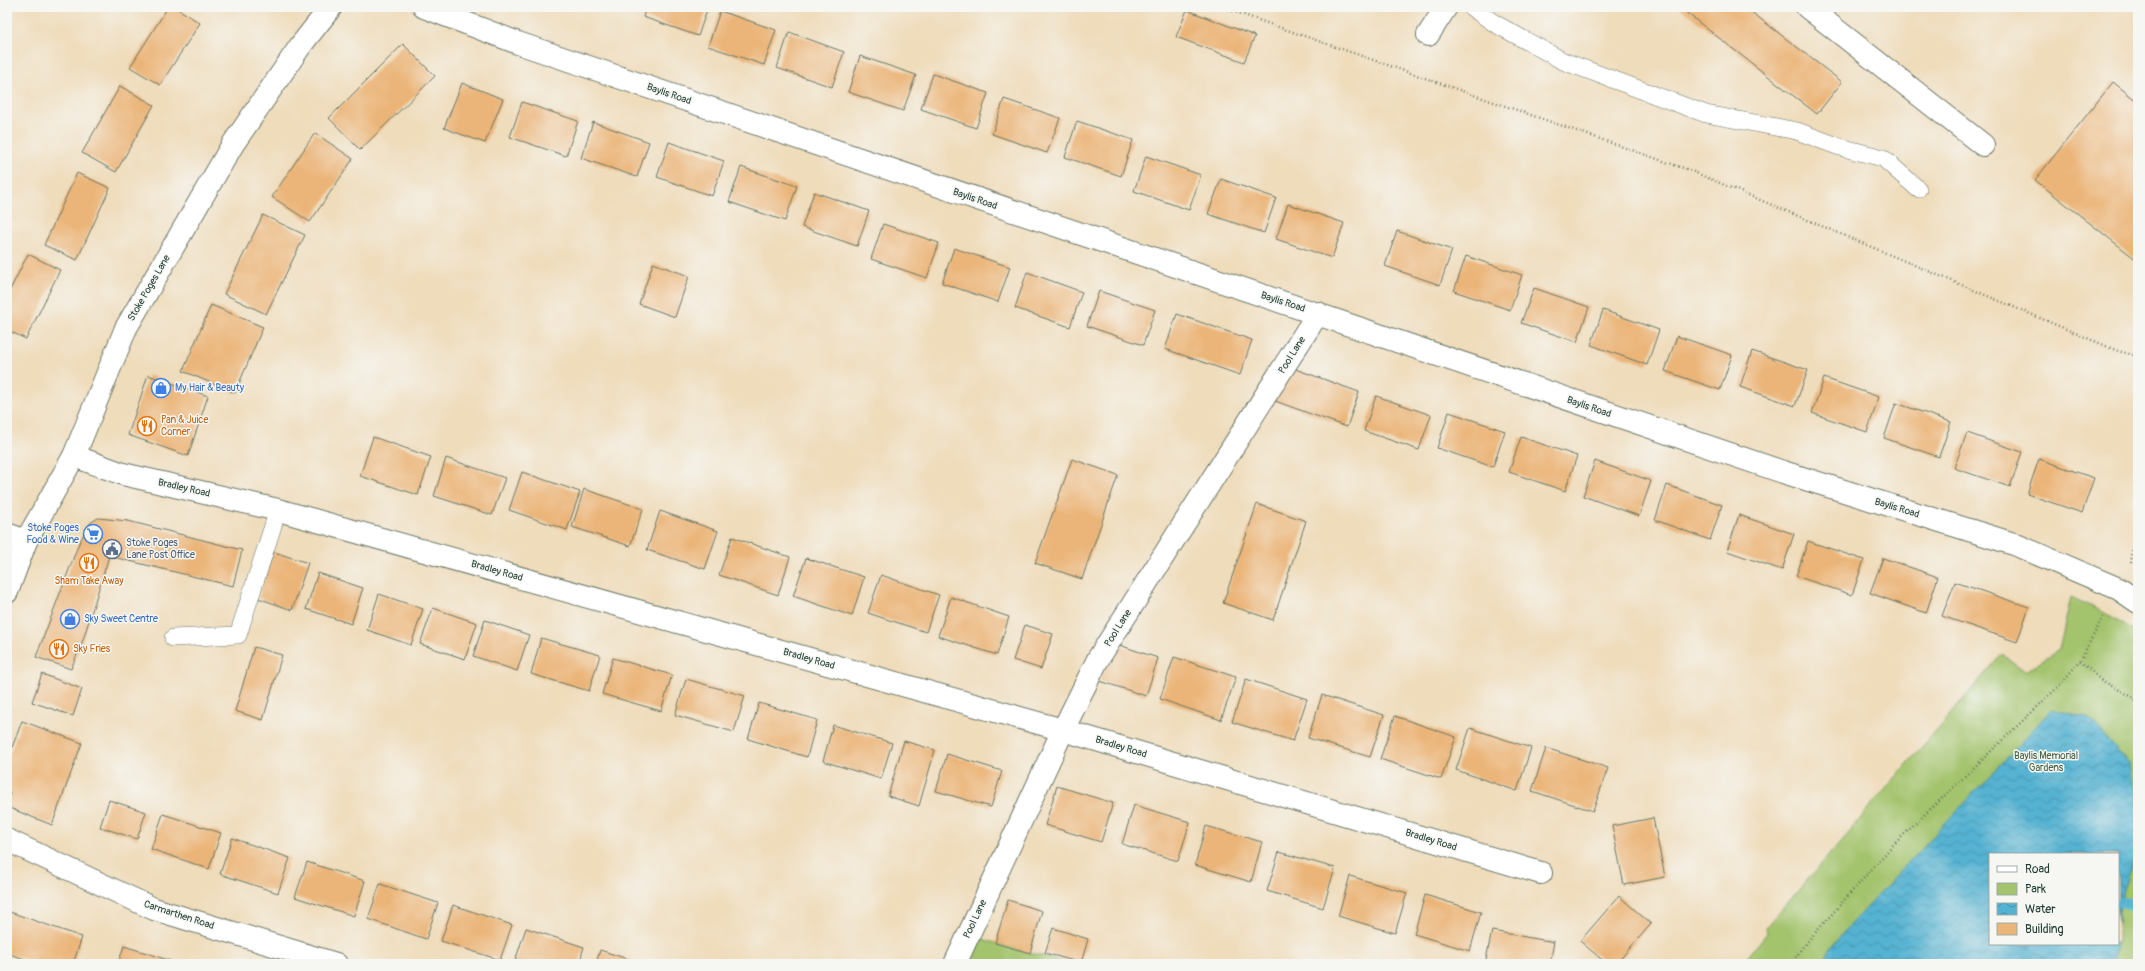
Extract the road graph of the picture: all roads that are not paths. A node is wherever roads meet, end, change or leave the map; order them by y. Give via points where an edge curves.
1 (331, 7) edge
2 (424, 7) edge
3 (1446, 7) edge
4 (1471, 7) edge
5 (1806, 7) edge
6 (1428, 35) dead end
7 (1983, 145) dead end
8 (1918, 189) dead end
9 (1318, 313) junction
10 (74, 456) junction
11 (278, 510) junction
12 (17, 537) edge
13 (7, 592) edge
14 (2138, 602) edge
15 (172, 638) dead end
16 (1063, 730) junction
17 (7, 840) edge
18 (1541, 873) dead end
19 (336, 964) edge
20 (955, 964) edge

1 - 10 street, Stoke Poges Lane via 301,45 233,144 126,328
2 - 9 street, Baylis Road via 533,48
3 - 6 street
4 - 8 lane via 1494,23 1564,61 1706,114 1796,131 1840,147 1883,158
5 - 7 street
9 - 14 street, Baylis Road via 1783,472 2014,544 2119,589
9 - 16 street, Pool Lane via 1098,659
10 - 11 street, Bradley Road via 123,474
10 - 12 street, Stoke Poges Lane
11 - 15 lane via 238,635
11 - 16 street, Bradley Road
12 - 13 street, Stoke Poges Lane
16 - 18 street, Bradley Road
16 - 20 street, Pool Lane
17 - 19 street, Carmarthen Road via 154,909

